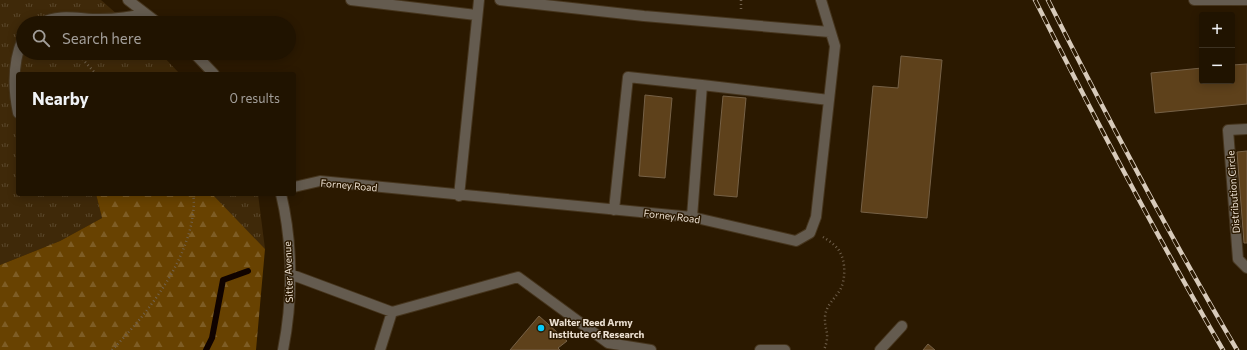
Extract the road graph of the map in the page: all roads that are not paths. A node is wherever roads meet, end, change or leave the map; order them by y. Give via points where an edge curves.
1 (128, 0) edge
2 (351, 0) edge
3 (479, 0) edge
4 (500, 0) edge
5 (821, 0) edge
6 (1194, 0) edge
7 (1246, 0) edge
8 (144, 13) junction
9 (476, 15) junction
10 (133, 16) edge
11 (148, 16) edge
12 (830, 32) junction
13 (18, 60) edge
14 (201, 60) edge
15 (16, 72) edge
16 (16, 72) edge
17 (212, 72) edge
18 (702, 85) junction
19 (829, 100) junction
20 (16, 101) edge
21 (1247, 129) edge
22 (296, 187) edge
23 (281, 196) edge
24 (459, 196) junction
25 (614, 210) junction
26 (692, 217) junction
27 (1247, 268) edge
28 (290, 274) junction
29 (392, 312) junction
30 (902, 326) dead end
31 (283, 350) edge
32 (380, 350) edge
33 (651, 350) edge
34 (760, 350) edge
35 (785, 350) edge
36 (880, 350) edge

1 - 8 street
2 - 9 street
3 - 9 street
4 - 12 street via 644,16
5 - 12 street
6 - 7 street
8 - 10 street
8 - 11 street
9 - 24 street
12 - 19 street via 835,46
13 - 15 street
14 - 17 street
16 - 20 street
18 - 19 street
18 - 25 street via 628,77
18 - 26 street
19 - 26 street, Forney Road via 816,217 810,233 796,241
21 - 27 street, Distribution Circle via 1228,130 1238,259
22 - 24 street, Forney Road via 320,181
23 - 28 street, Sitter Avenue via 285,212
24 - 25 street, Forney Road
25 - 26 street, Forney Road
28 - 29 street
28 - 31 street, Sitter Avenue via 290,300
29 - 32 street
29 - 33 street via 518,277 608,344
30 - 36 street
34 - 35 street

